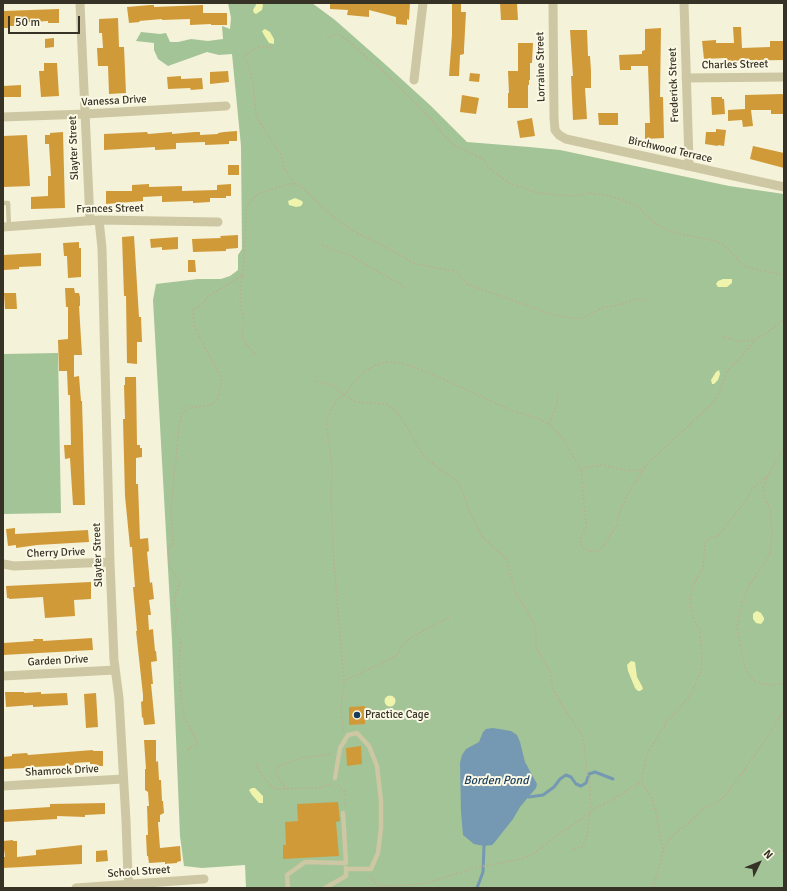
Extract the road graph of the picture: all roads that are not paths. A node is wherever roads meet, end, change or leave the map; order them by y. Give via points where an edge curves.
1 (80, 3) edge
2 (423, 3) edge
3 (553, 3) edge
4 (684, 3) edge
5 (784, 77) edge
6 (686, 78) junction
7 (414, 80) dead end
8 (226, 106) dead end
9 (85, 114) junction
10 (3, 117) edge
11 (556, 130) joint
12 (688, 166) junction
13 (784, 187) edge
14 (3, 203) edge
15 (90, 220) junction
16 (99, 220) junction
17 (218, 222) dead end
18 (6, 227) edge
19 (110, 562) junction
20 (3, 564) edge
21 (115, 670) junction
22 (3, 676) edge
23 (335, 778) dead end
24 (123, 779) junction
25 (3, 786) edge
26 (343, 813) road end
27 (346, 863) junction
28 (346, 870) junction
29 (204, 879) dead end
30 (130, 886) edge
31 (76, 888) edge
32 (288, 888) edge
33 (325, 888) edge

1 - 9 street, Slayter Street
2 - 7 street
3 - 11 street, Lorraine Street
4 - 6 street, Frederick Street
5 - 6 street, Charles Street
6 - 12 street, Frederick Street
8 - 9 street, Vanessa Drive
9 - 10 street, Vanessa Drive
9 - 15 street, Slayter Street
11 - 12 street, Birchwood Terrace via 566,139
12 - 13 street, Birchwood Terrace
14 - 18 lane via 8,203
15 - 16 street, Frances Street
15 - 18 street, Frances Street
16 - 17 street, Frances Street
16 - 19 street, Slayter Street via 102,248
19 - 20 street, Cherry Drive via 14,566
19 - 21 street, Slayter Street
21 - 22 street, Garden Drive
21 - 24 street, Slayter Street
23 - 28 lane via 340,748 348,735 357,733 369,746 377,766 381,828 378,853 371,869
24 - 25 street, Shamrock Drive
24 - 30 street, Slayter Street
26 - 27 lane
27 - 28 lane
27 - 32 lane via 305,862 287,875
28 - 33 lane via 346,876
29 - 30 street, School Street
30 - 31 street, School Street

